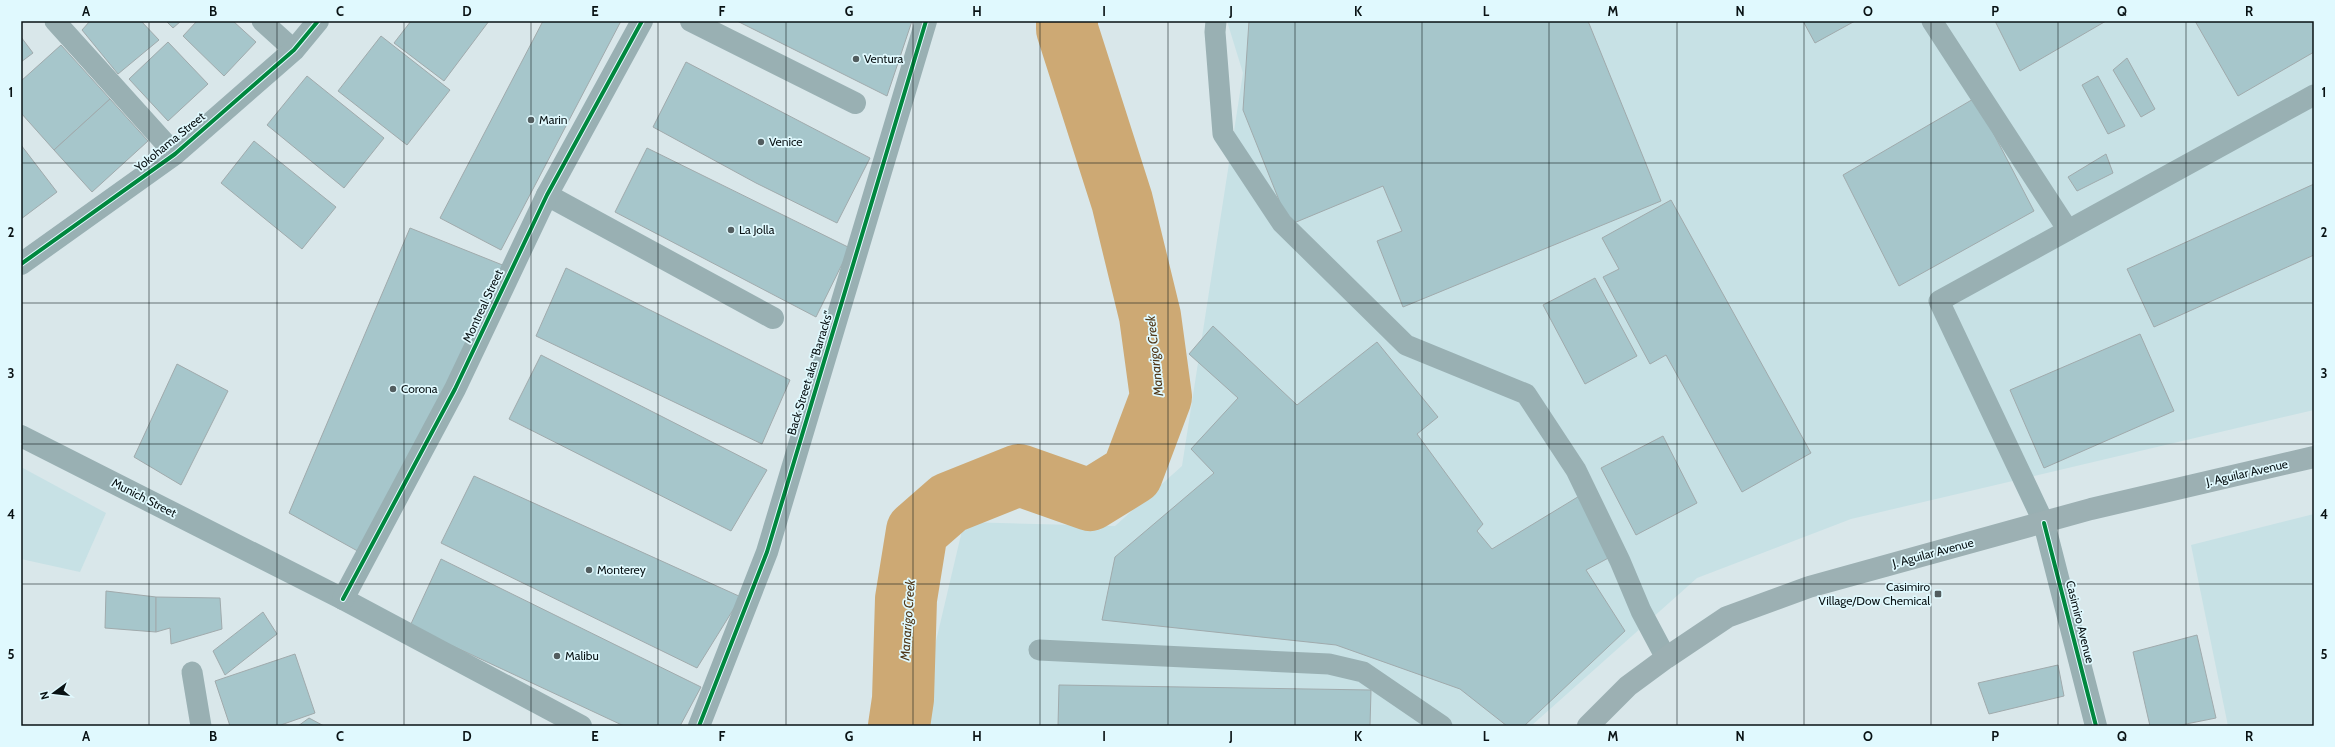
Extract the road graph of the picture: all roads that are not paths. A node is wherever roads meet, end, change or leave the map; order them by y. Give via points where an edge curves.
1 (55, 21) edge
2 (262, 21) edge
3 (318, 21) edge
4 (642, 21) edge
5 (691, 21) edge
6 (926, 21) edge
7 (1216, 21) edge
8 (1932, 21) edge
9 (294, 50) junction
10 (2314, 95) edge
11 (855, 103) dead end
12 (175, 154) junction
13 (546, 196) junction
14 (2068, 230) junction
15 (21, 264) edge
16 (773, 318) dead end
17 (21, 436) edge
18 (2314, 457) edge
19 (2044, 523) junction
20 (343, 599) junction
21 (1039, 650) dead end
22 (1666, 658) junction
23 (192, 672) dead end
24 (201, 726) edge
25 (581, 726) edge
26 (699, 726) edge
27 (1442, 726) edge
28 (1588, 726) edge
29 (2096, 726) edge

1 - 12 lane
2 - 9 lane
3 - 9 street, Yokohama Street
4 - 13 street, Montreal Street
5 - 11 street
6 - 26 street, Back Street aka "Barracks" via 767,552
7 - 22 lane via 1223,134 1282,223 1406,345 1526,394 1576,470 1641,611
8 - 14 lane
9 - 12 street, Yokohama Street
10 - 14 lane
12 - 15 street, Yokohama Street
13 - 16 street
13 - 20 street, Montreal Street via 455,389
14 - 19 lane via 1939,301
17 - 20 street, Munich Street
18 - 19 main road, J. Aguilar Avenue via 2091,509
19 - 22 main road, J. Aguilar Avenue via 1809,587 1727,617
19 - 29 street, Casimiro Avenue
20 - 25 street, Munich Street
21 - 27 lane via 1329,664 1363,672
22 - 28 main road, J. Aguilar Avenue via 1628,686
23 - 24 lane

